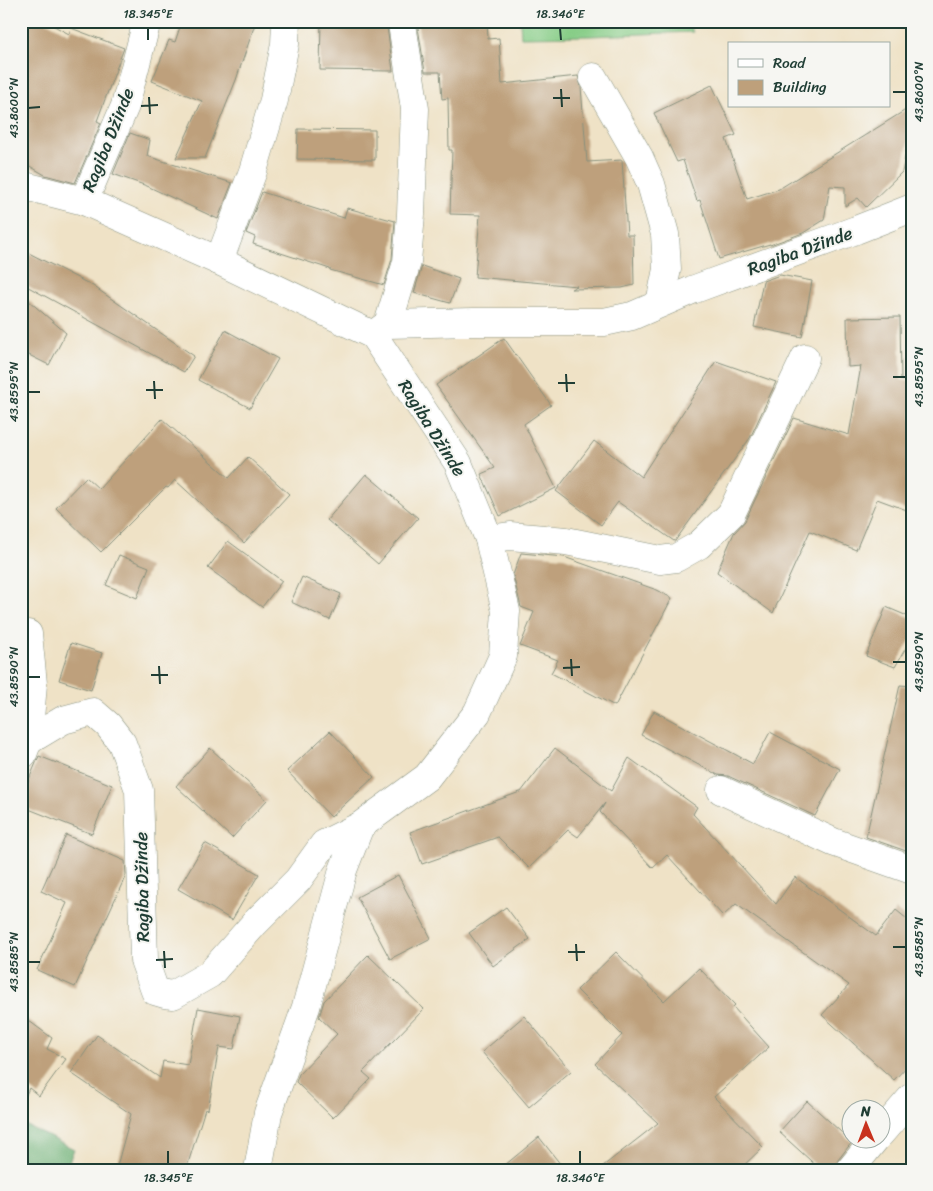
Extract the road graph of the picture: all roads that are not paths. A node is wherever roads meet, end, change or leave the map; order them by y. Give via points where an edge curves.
1 (147, 21) edge
2 (286, 21) edge
3 (402, 24) dead end
4 (593, 76) dead end
5 (21, 185) edge
6 (84, 200) junction
7 (912, 208) edge
8 (220, 261) junction
9 (660, 303) junction
10 (380, 330) junction
11 (805, 358) dead end
12 (488, 539) junction
13 (28, 634) dead end
14 (24, 750) edge
15 (721, 790) dead end
16 (360, 826) junction
17 (912, 870) edge
18 (912, 1097) edge
19 (890, 1122) edge
20 (868, 1148) edge
21 (258, 1170) edge
22 (850, 1170) edge

1 - 6 street, Ragiba Džinde via 125,106
2 - 8 street via 274,100 253,171
3 - 10 street via 415,109 411,214 407,262
4 - 9 street via 651,184 665,234 667,270
5 - 6 street, Ragiba Džinde
6 - 8 street, Ragiba Džinde
7 - 9 street, Ragiba Džinde
8 - 10 street, Ragiba Džinde
9 - 10 street, Ragiba Džinde via 632,316 604,322 473,322
10 - 12 street, Ragiba Džinde via 458,463
11 - 12 street via 731,514 699,545 676,558 660,560 566,541 510,536
12 - 16 street, Ragiba Džinde via 506,611 503,656 477,713 427,777
13 - 14 street, Ragiba Džinde via 33,684
14 - 16 street, Ragiba Džinde via 63,720 93,712 122,743 139,790 144,960 155,991 165,994 173,995 210,974 298,880 324,844
15 - 17 street via 833,842
16 - 21 street via 343,870 306,1007 268,1113
18 - 19 street
20 - 22 street

